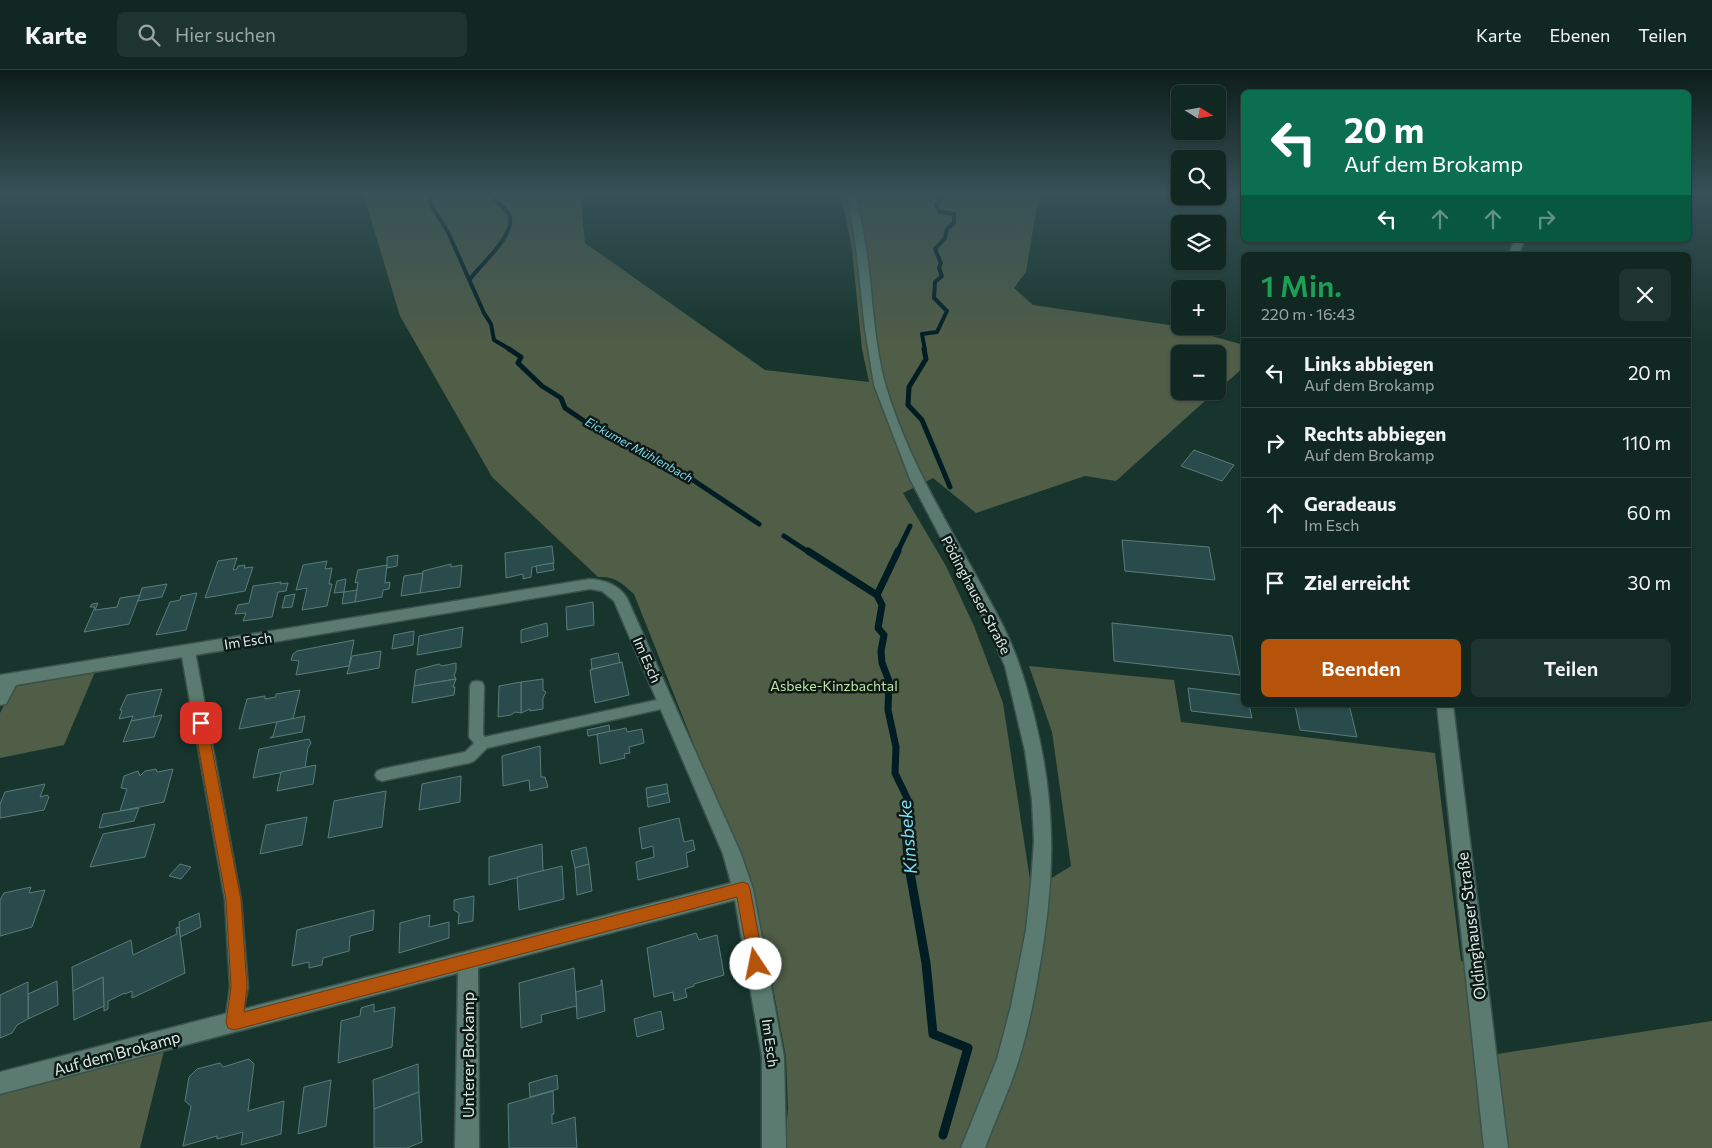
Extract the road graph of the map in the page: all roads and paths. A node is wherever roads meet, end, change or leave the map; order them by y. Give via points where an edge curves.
1 (860, 243) edge
2 (188, 651) junction
3 (5, 680) edge
4 (477, 686) dead end
5 (0, 699) edge
6 (666, 703) junction
7 (1444, 707) edge
8 (483, 743) junction
9 (382, 775) dead end
10 (743, 889) junction
11 (468, 962) junction
12 (234, 1022) junction
13 (0, 1083) edge
14 (467, 1148) edge
15 (774, 1148) edge
16 (973, 1148) edge
17 (1496, 1148) edge

1 - 16 street, Pödinghauser Straße via 880,385 916,479 1013,666 1034,751 1041,800 1041,883 1022,1006 1008,1060
2 - 3 street, Im Esch
2 - 6 street, Im Esch via 590,584 603,585 620,598
2 - 12 lane via 234,900 239,987
3 - 5 street, Im Esch
4 - 8 lane via 476,737
6 - 8 lane
6 - 10 street, Im Esch via 732,854
7 - 17 street, Oldinghauser Straße
8 - 9 lane via 469,757
10 - 11 street, Auf dem Brokamp
10 - 15 street, Im Esch via 773,1057
11 - 12 street, Auf dem Brokamp
11 - 14 street, Unterer Brokamp
12 - 13 street, Auf dem Brokamp

